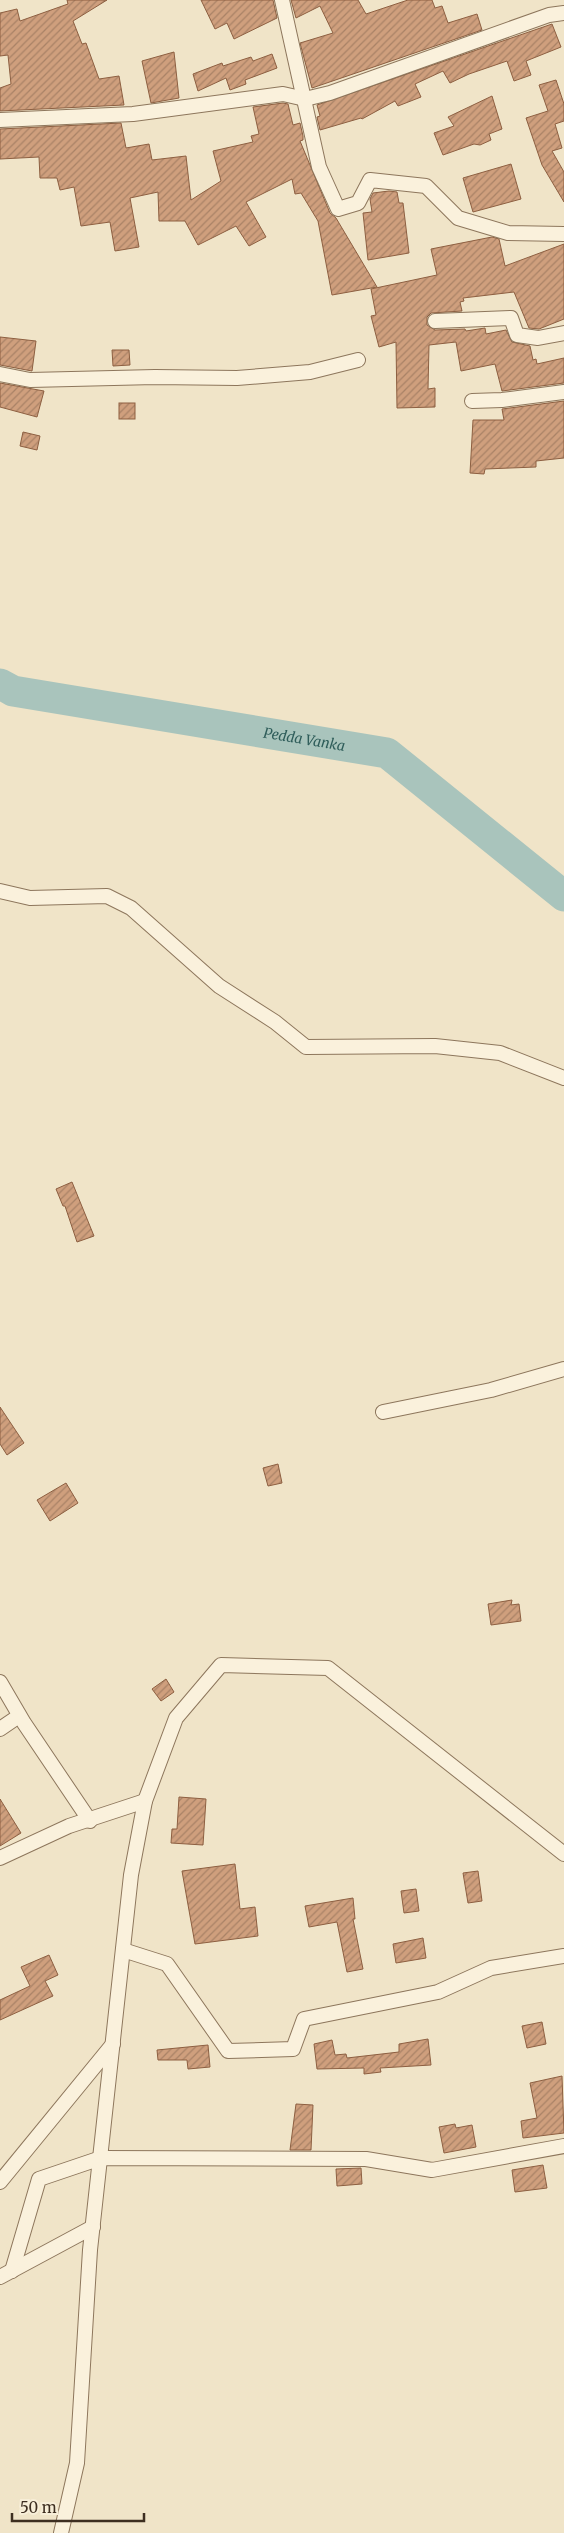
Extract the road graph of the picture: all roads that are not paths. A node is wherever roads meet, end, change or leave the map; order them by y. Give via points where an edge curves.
1 (282, 0) edge
2 (564, 13) edge
3 (305, 99) junction
4 (0, 120) edge
5 (564, 234) edge
6 (435, 321) dead end
7 (564, 333) edge
8 (358, 360) dead end
9 (0, 374) edge
10 (564, 392) edge
11 (472, 401) dead end
12 (0, 891) edge
13 (564, 1078) edge
14 (564, 1369) edge
15 (383, 1412) dead end
16 (0, 1682) edge
17 (19, 1716) junction
18 (0, 1729) edge
19 (145, 1801) junction
20 (90, 1821) junction
21 (564, 1854) edge
22 (0, 1858) edge
23 (123, 1950) junction
24 (564, 1956) edge
25 (113, 2044) junction
26 (564, 2146) edge
27 (101, 2158) junction
28 (0, 2182) edge
29 (93, 2227) junction
30 (6, 2274) edge
31 (61, 2533) edge

1 - 3 street
2 - 3 street
3 - 4 street via 283,94 133,114
3 - 5 street via 318,166 338,209 358,203 370,180 426,186 458,218 508,233
6 - 7 street via 510,318 518,335 538,338
8 - 9 street via 310,372 236,378 30,380
10 - 11 street
12 - 13 street via 30,898 107,896 131,908 218,986 275,1022 306,1047 435,1046 500,1053
14 - 15 street via 491,1390
16 - 17 street
17 - 18 street
17 - 20 street
19 - 20 street
19 - 21 street via 176,1718 221,1665 328,1668
19 - 23 street via 131,1875
20 - 22 street via 69,1826
23 - 24 street via 166,1964 228,2051 294,2049 304,2019 438,1992 491,1968
23 - 25 street
25 - 27 street
25 - 28 street
26 - 27 street via 432,2170 366,2159
27 - 29 street
27 - 30 street via 39,2179
29 - 30 street
29 - 31 street via 77,2463

